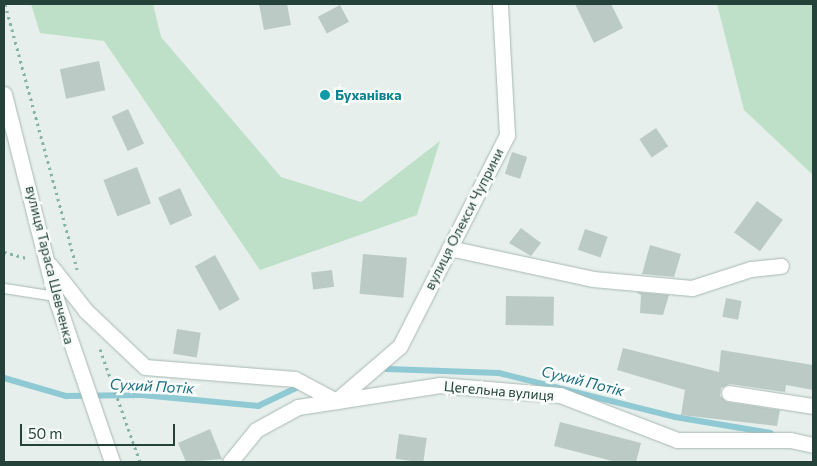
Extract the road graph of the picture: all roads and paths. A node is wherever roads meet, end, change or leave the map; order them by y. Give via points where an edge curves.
1 (5, 4) edge
2 (500, 4) edge
3 (4, 94) edge
4 (449, 248) junction
5 (50, 265) junction
6 (781, 266) dead end
7 (78, 276) dead end
8 (4, 288) edge
9 (54, 296) junction
10 (96, 339) dead end
11 (729, 393) dead end
12 (336, 400) junction
13 (813, 406) edge
14 (813, 445) edge
15 (112, 462) edge
16 (140, 462) edge
17 (230, 462) edge

1 - 7 path
2 - 4 street, вулиця Олекси Чуприни via 507,135
3 - 5 street, вулиця Тараса Шевченка
4 - 6 street via 593,279 692,288 751,269
4 - 12 street, вулиця Олекси Чуприни via 400,346
5 - 9 street, вулиця Тараса Шевченка
5 - 12 street via 86,311 145,367 295,379
8 - 9 lane
9 - 15 street, вулиця Тараса Шевченка
10 - 16 path
11 - 13 street
12 - 14 street, Цегельна вулиця via 440,385 560,395 677,440 790,440
12 - 17 street, Цегельна вулиця via 298,408 256,430

